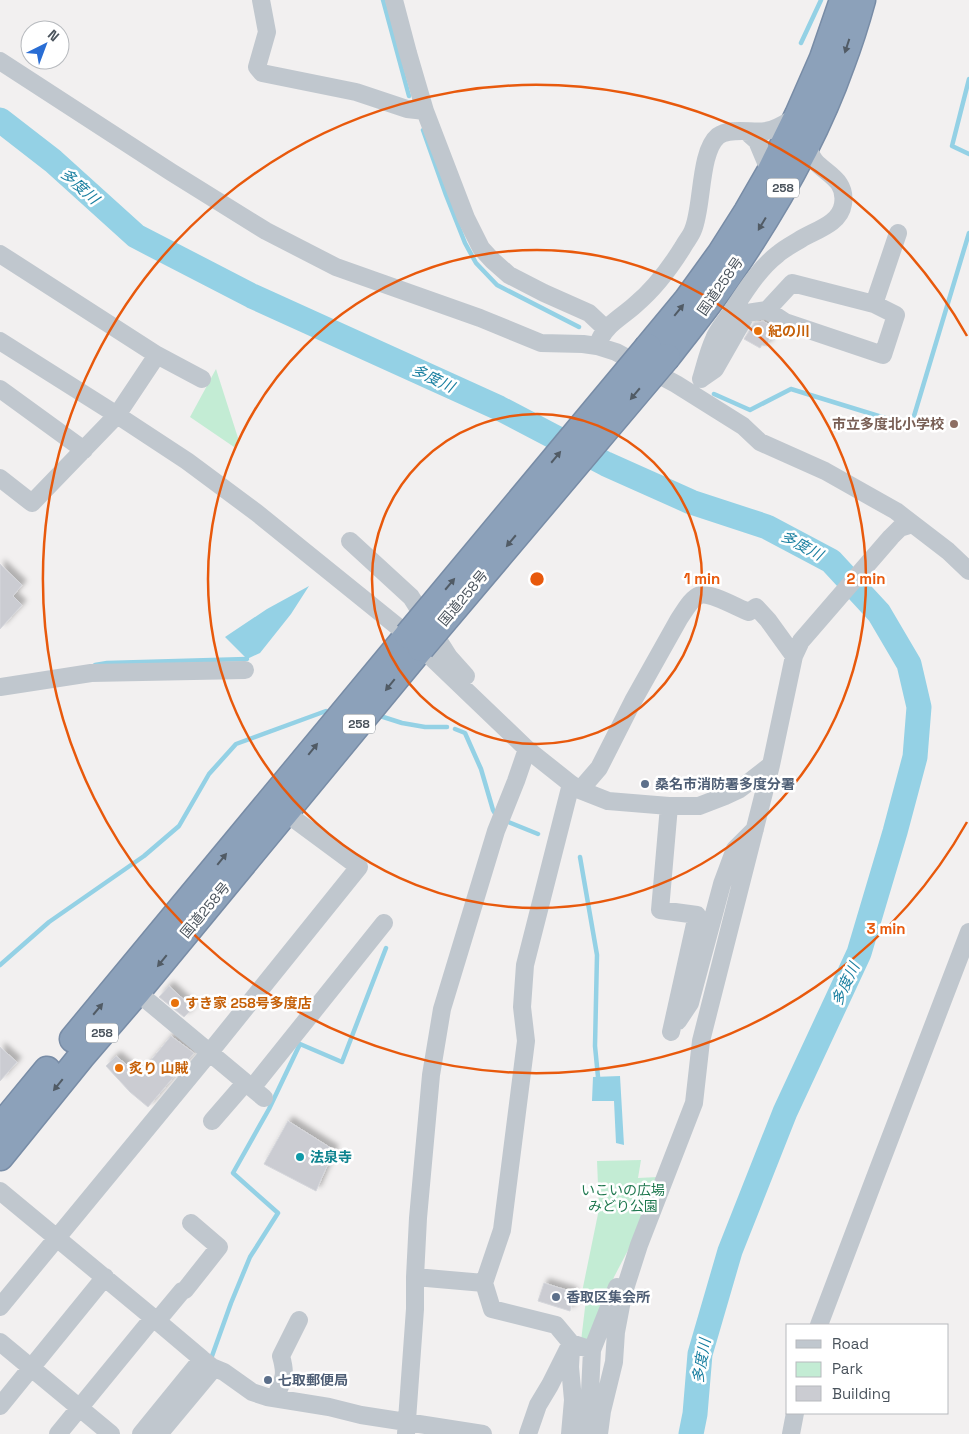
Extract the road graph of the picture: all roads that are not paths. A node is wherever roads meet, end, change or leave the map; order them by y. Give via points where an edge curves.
1 (261, 0) edge
2 (394, 0) edge
3 (843, 0) edge
4 (862, 0) edge
5 (0, 61) edge
6 (425, 111) junction
7 (804, 125) junction
8 (747, 132) junction
9 (821, 169) junction
10 (778, 177) junction
11 (898, 233) dead end
12 (0, 254) edge
13 (874, 304) junction
14 (767, 310) junction
15 (606, 329) junction
16 (0, 340) edge
17 (597, 346) junction
18 (157, 355) junction
19 (702, 378) junction
20 (202, 379) dead end
21 (0, 389) edge
22 (695, 396) junction
23 (116, 415) junction
24 (84, 450) junction
25 (0, 478) edge
26 (913, 524) junction
27 (350, 541) dead end
28 (969, 571) edge
29 (414, 641) junction
30 (798, 648) junction
31 (245, 670) dead end
32 (0, 687) edge
33 (468, 692) junction
34 (527, 749) junction
35 (771, 765) junction
36 (575, 787) junction
37 (288, 800) junction
38 (669, 806) junction
39 (755, 829) junction
40 (384, 923) dead end
41 (969, 932) edge
42 (137, 992) junction
43 (210, 1052) junction
44 (253, 1090) junction
45 (212, 1121) dead end
46 (0, 1127) edge
47 (0, 1157) edge
48 (0, 1191) edge
49 (191, 1223) dead end
50 (57, 1238) junction
51 (636, 1252) junction
52 (105, 1277) junction
53 (415, 1277) junction
54 (484, 1283) junction
55 (0, 1307) edge
56 (155, 1319) junction
57 (299, 1320) dead end
58 (819, 1324) edge
59 (0, 1342) edge
60 (571, 1343) junction
61 (592, 1350) junction
62 (209, 1365) junction
63 (31, 1369) junction
64 (276, 1398) junction
65 (0, 1406) edge
66 (80, 1408) junction
67 (795, 1414) edge
68 (407, 1428) edge
69 (58, 1434) edge
70 (112, 1434) edge
71 (141, 1434) edge
72 (158, 1434) edge
73 (483, 1434) edge
74 (528, 1434) edge
75 (570, 1434) edge
76 (588, 1434) edge
77 (599, 1434) edge
78 (791, 1434) edge

1 - 6 street via 266,32 257,67 262,73 356,92 407,109
2 - 6 street
3 - 7 highway, 国道258号 / 258
4 -> 7 highway, 国道258号 / 258 via 841,66
5 - 17 street via 266,231 336,267 541,343
6 - 15 street via 466,218 481,248 520,282 589,312
7 - 8 street
7 - 9 street via 809,148
7 - 10 highway, 国道258号 / 258
8 - 10 street via 757,141
8 - 15 street via 735,130 719,136 709,149 693,230 670,268 636,304
9 - 10 street
9 - 19 street via 838,182 843,204 839,214 832,222 778,254 756,276 714,338
10 - 29 highway, 国道258号 / 258, bridge via 747,212 687,300 657,352
11 - 13 street
12 - 18 street
13 - 14 street via 792,283
13 - 14 street via 896,315 883,355 785,322
14 - 19 street via 747,313 715,369
15 - 17 street
16 - 23 street
17 - 22 street via 616,352
18 - 20 street
18 - 23 street
19 - 22 street
21 - 24 street
22 - 26 street via 743,426 760,442 825,471
23 - 24 street
23 - 29 street via 187,461 257,513
24 - 25 street via 32,503
26 - 28 street
26 - 30 street via 900,528 891,537
27 - 33 street via 411,596 449,657 466,677
29 - 33 street
29 - 37 highway, 国道258号 / 258
30 - 35 street
30 - 36 street via 756,607 749,612 709,596 697,597 684,611 599,768
31 - 32 street via 91,673
33 - 34 street
34 - 36 street
34 - 53 street via 496,831 442,1009 431,1075
35 - 38 street via 740,788 715,801 699,806
35 - 39 street
36 - 38 street via 608,801
36 - 54 street via 525,965 522,1007 526,1041 502,1230
37 -> 42 highway, 国道258号 / 258
37 - 43 street via 359,867
46 -> 37 highway, 国道258号 / 258
38 - 39 street via 660,910 697,915 670,1032 690,1003 722,884 735,849
39 - 51 street via 701,1041 694,1103
40 - 44 street
41 - 58 street
42 - 43 street
42 -> 47 highway, 国道258号 / 258
43 - 44 street
43 - 50 street
44 - 45 street
48 - 50 street
49 - 56 street via 220,1247 185,1290
50 - 52 street
50 - 55 street
51 - 61 street via 629,1259
51 - 77 street via 623,1295 614,1362
52 - 56 street
52 - 63 street
53 - 54 street
53 - 68 street
54 - 60 street via 492,1309 556,1325
56 - 62 street
56 - 66 street
57 - 64 street via 282,1356 285,1375
59 - 63 street
60 - 61 street
60 - 74 street via 538,1405
60 - 75 street via 573,1400
61 - 76 street
62 - 64 street via 252,1392
62 - 71 street
62 - 72 street
63 - 65 street
63 - 66 street
64 - 68 street via 329,1407
66 - 69 street
66 - 70 street
67 - 78 street
68 - 73 street

